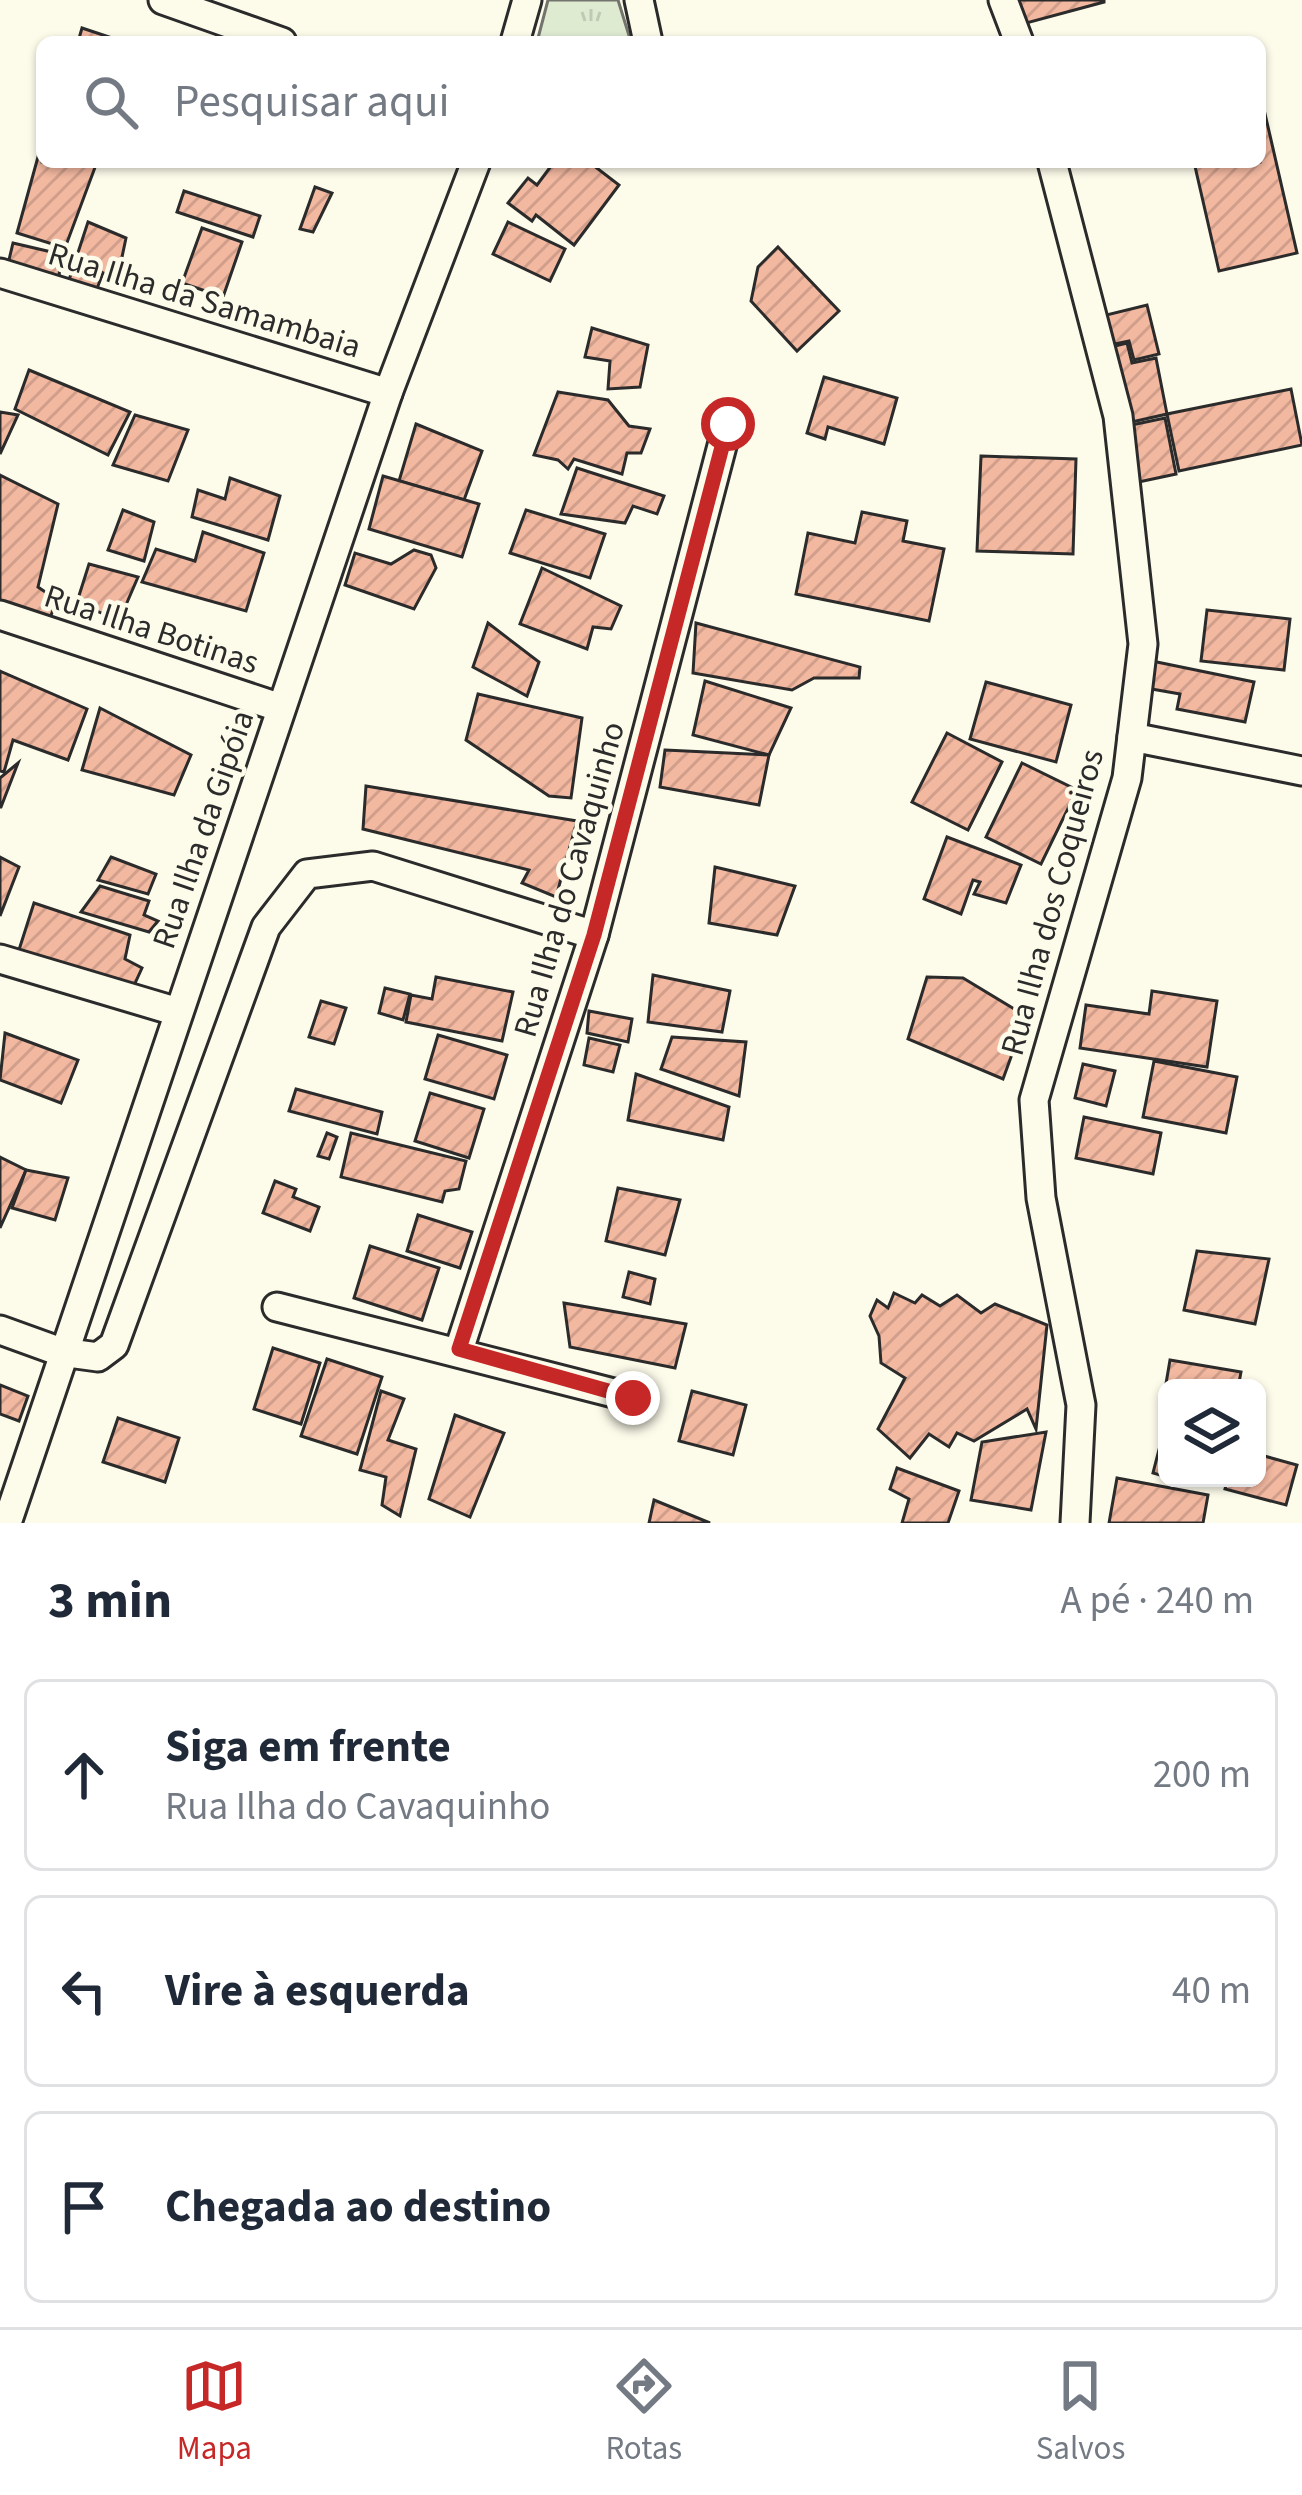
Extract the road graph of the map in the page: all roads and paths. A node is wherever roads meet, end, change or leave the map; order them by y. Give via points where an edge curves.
1 (163, 0) edge
2 (527, 0) edge
3 (639, 0) edge
4 (1003, 0) edge
5 (265, 36) edge
6 (517, 36) edge
7 (647, 36) edge
8 (1016, 36) edge
9 (474, 168) edge
10 (1054, 168) edge
11 (0, 273) edge
12 (388, 393) junction
13 (728, 424) dead end
14 (0, 615) edge
15 (281, 708) junction
16 (1132, 737) junction
17 (1302, 771) edge
18 (594, 935) junction
19 (0, 959) edge
20 (178, 1012) junction
21 (278, 1307) dead end
22 (0, 1330) edge
23 (459, 1349) junction
24 (61, 1352) junction
25 (633, 1398) dead end
26 (7, 1523) edge
27 (1076, 1523) edge

1 - 5 street
2 - 6 street
3 - 7 street
4 - 8 street
9 - 12 street, Rua Ilha da Gipóia
10 - 16 street, Rua Ilha dos Coqueiros via 1118,416 1143,644
11 - 12 street, Rua Ilha da Samambaia
12 - 15 street, Rua Ilha da Gipóia
13 - 18 street, Rua Ilha do Cavaquinho
14 - 15 street, Rua Ilha Botinas
15 - 20 street, Rua Ilha da Gipóia
16 - 17 street
16 - 27 street, Rua Ilha dos Coqueiros via 1034,1100 1041,1198 1081,1405
18 - 23 street, Rua Ilha do Cavaquinho
18 - 24 street via 373,866 307,874 266,927 114,1345 98,1357
19 - 20 street
20 - 24 street, Rua Ilha da Gipóia
21 - 23 street
22 - 24 street
23 - 25 street
24 - 26 street, Rua Ilha da Gipóia

